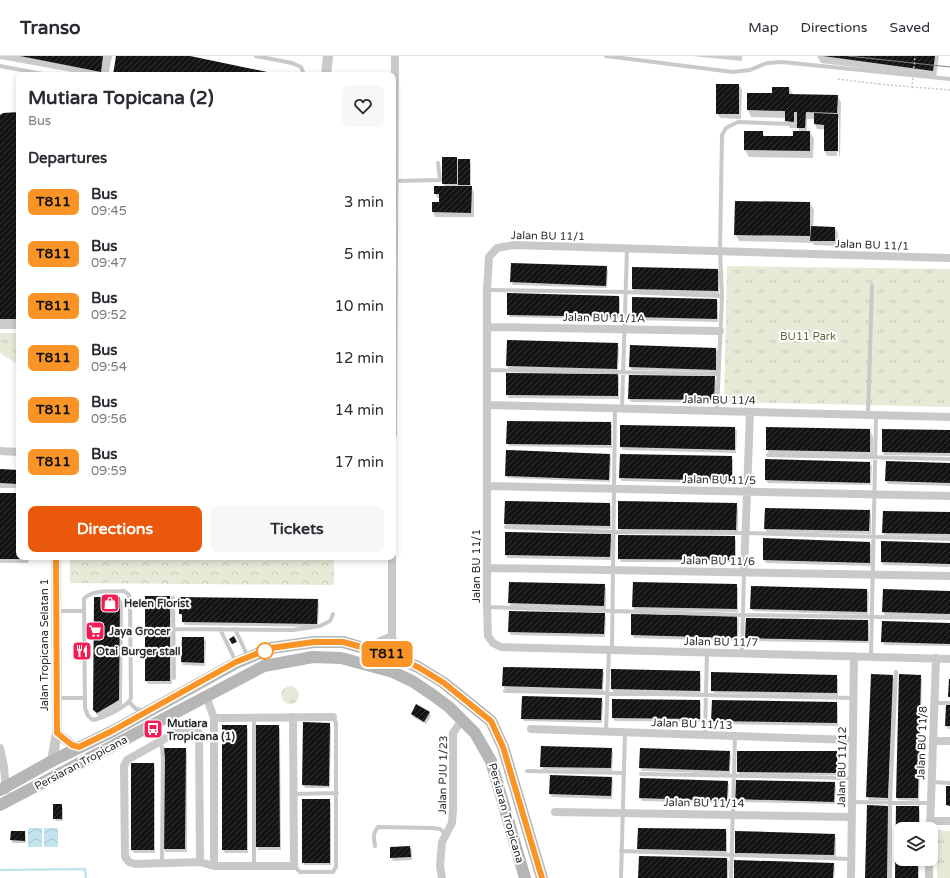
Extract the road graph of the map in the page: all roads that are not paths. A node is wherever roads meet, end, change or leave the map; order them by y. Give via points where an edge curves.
1 (110, 56) edge
2 (256, 56) edge
3 (396, 56) edge
4 (606, 56) edge
5 (326, 59) edge
6 (0, 66) edge
7 (32, 72) edge
8 (107, 72) edge
9 (303, 72) edge
10 (326, 72) edge
11 (396, 72) edge
12 (950, 80) edge
13 (791, 124) dead end
14 (438, 163) dead end
15 (396, 182) edge
16 (626, 249) junction
17 (720, 251) junction
18 (950, 258) edge
19 (872, 285) dead end
20 (487, 290) junction
21 (625, 292) junction
22 (722, 296) junction
23 (486, 327) junction
24 (624, 330) junction
25 (720, 331) junction
26 (486, 370) junction
27 (623, 372) junction
28 (718, 374) junction
29 (487, 405) junction
30 (619, 408) junction
31 (717, 411) junction
32 (750, 412) junction
33 (872, 415) junction
34 (950, 417) edge
35 (0, 451) edge
36 (16, 452) edge
37 (768, 455) dead end
38 (875, 457) junction
39 (950, 459) edge
40 (488, 486) junction
41 (613, 489) junction
42 (747, 492) junction
43 (874, 494) junction
44 (950, 496) edge
45 (506, 527) dead end
46 (614, 532) junction
47 (746, 534) junction
48 (873, 537) junction
49 (950, 539) edge
50 (56, 560) edge
51 (392, 560) edge
52 (486, 568) junction
53 (614, 570) junction
54 (744, 572) junction
55 (873, 575) junction
56 (950, 576) edge
57 (173, 598) dead end
58 (487, 606) junction
59 (613, 610) junction
60 (56, 611) junction
61 (84, 611) junction
62 (333, 614) dead end
63 (743, 615) junction
64 (872, 617) junction
65 (950, 618) edge
66 (174, 629) junction
67 (220, 629) junction
68 (235, 629) junction
69 (392, 636) junction
70 (493, 643) joint
71 (365, 648) junction
72 (610, 650) junction
73 (707, 652) junction
74 (742, 653) junction
75 (854, 656) junction
76 (871, 656) junction
77 (248, 658) junction
78 (398, 658) junction
79 (936, 658) junction
80 (950, 658) edge
81 (236, 662) junction
82 (896, 672) dead end
83 (174, 678) dead end
84 (505, 691) dead end
85 (607, 694) junction
86 (706, 695) junction
87 (206, 696) junction
88 (57, 698) junction
89 (84, 698) junction
90 (853, 698) junction
91 (129, 702) junction
92 (468, 702) junction
93 (935, 703) junction
94 (950, 703) edge
95 (149, 711) junction
96 (254, 717) junction
97 (293, 717) junction
98 (333, 717) joint
99 (214, 718) junction
100 (460, 718) junction
101 (491, 721) junction
102 (531, 729) dead end
103 (606, 732) junction
104 (625, 732) junction
105 (57, 733) junction
106 (475, 733) junction
107 (705, 735) junction
108 (735, 736) junction
109 (853, 740) junction
110 (934, 741) junction
111 (950, 741) edge
112 (160, 742) junction
113 (79, 747) junction
114 (0, 748) edge
115 (52, 761) junction
116 (4, 767) junction
117 (527, 771) dead end
118 (624, 773) junction
119 (641, 774) dead end
120 (734, 776) junction
121 (852, 778) junction
122 (20, 779) junction
123 (932, 782) junction
124 (950, 782) edge
125 (3, 788) edge
126 (337, 793) junction
127 (295, 794) junction
128 (852, 802) junction
129 (890, 802) junction
130 (4, 803) edge
131 (932, 803) junction
132 (555, 812) dead end
133 (622, 813) junction
134 (733, 815) junction
135 (852, 817) junction
136 (950, 821) edge
137 (930, 822) edge
138 (938, 823) edge
139 (446, 834) junction
140 (375, 846) dead end
141 (621, 851) junction
142 (731, 855) junction
143 (852, 859) junction
144 (200, 862) junction
145 (162, 863) junction
146 (214, 866) junction
147 (254, 866) junction
148 (294, 866) junction
149 (929, 866) edge
150 (442, 878) edge
151 (525, 878) edge
152 (542, 878) edge
153 (621, 878) edge
154 (731, 878) edge
155 (851, 878) edge
156 (890, 878) edge
157 (929, 878) edge

1 - 8 lane
2 - 9 lane via 292,63 301,67
3 - 11 street
4 - 12 lane via 733,72 750,70 767,63 782,62
5 - 10 street
6 - 7 lane
13 - 17 lane via 738,122 726,128 722,135
14 - 15 lane via 440,180
16 - 17 street, Jalan BU 11/1
16 - 20 street, Jalan BU 11/1 via 514,245 497,248 489,257
16 - 21 lane
17 - 18 street, Jalan BU 11/1
17 - 22 lane
19 - 33 lane
20 - 21 lane
20 - 23 street, Jalan BU 11/1
21 - 22 lane
21 - 24 lane
22 - 25 lane
23 - 24 street, Jalan BU 11/1A
23 - 26 street, Jalan BU 11/1
24 - 25 street, Jalan BU 11/1A
24 - 27 lane
25 - 28 lane
26 - 27 lane
26 - 29 street, Jalan BU 11/1
27 - 28 lane
27 - 30 lane
28 - 31 lane
29 - 30 street, Jalan BU 11/4
29 - 40 street, Jalan BU 11/1
30 - 31 street, Jalan BU 11/4
30 - 41 lane
31 - 32 street, Jalan BU 11/4
32 - 33 street, Jalan BU 11/4
32 - 42 street
33 - 34 street, Jalan BU 11/4
33 - 38 lane
35 - 36 street
37 - 38 lane
38 - 39 lane
38 - 43 lane
40 - 41 street, Jalan BU 11/5
40 - 52 street, Jalan BU 11/1
41 - 42 street, Jalan BU 11/5
41 - 46 lane
42 - 43 street, Jalan BU 11/5
42 - 47 street
43 - 44 street, Jalan BU 11/5
43 - 48 lane
45 - 46 lane
46 - 47 lane
46 - 53 lane
47 - 48 lane
47 - 54 street
48 - 49 lane
48 - 55 lane
50 - 60 street, Jalan Tropicana Selatan 1
51 - 69 street
52 - 53 street, Jalan BU 11/6
52 - 58 street, Jalan BU 11/1
53 - 54 street, Jalan BU 11/6
53 - 59 lane
54 - 55 street, Jalan BU 11/6
54 - 63 lane
55 - 56 street, Jalan BU 11/6
55 - 64 lane
57 - 66 lane
58 - 59 lane
58 - 70 street, Jalan BU 11/1 via 488,636
59 - 63 lane
59 - 72 lane
60 - 61 lane
60 - 88 street, Jalan Tropicana Selatan 1
61 - 89 lane
61 - 91 lane via 84,599 92,593 124,591 130,598
62 - 68 lane via 330,621 309,628
63 - 64 lane
63 - 74 lane
64 - 65 lane
64 - 76 lane
66 - 67 lane
66 - 83 lane
67 - 68 lane
67 - 81 lane
68 - 77 lane
69 - 71 street
69 - 78 street
70 - 72 street, Jalan BU 11/7 via 501,647
71 - 77 main road, Persiaran Tropicana via 343,642 314,642 271,648
71 - 78 main road, Persiaran Tropicana
72 - 73 street, Jalan BU 11/7
72 - 85 lane
73 - 74 street, Jalan BU 11/7
73 - 86 lane
74 - 75 street, Jalan BU 11/7
75 - 76 street, Jalan BU 11/7
75 - 90 street, Jalan BU 11/12
76 - 79 street, Jalan BU 11/7
77 - 81 main road, Persiaran Tropicana
78 - 92 main road, Persiaran Tropicana via 444,683
79 - 80 street, Jalan BU 11/7
79 - 93 street, Jalan BU 11/8
81 - 95 main road, Persiaran Tropicana
82 - 129 lane
84 - 85 lane
85 - 86 lane
85 - 103 lane
86 - 90 lane
86 - 107 lane
87 - 99 street
87 - 100 main road, Persiaran Tropicana via 264,666 314,657 341,658 399,675 433,695
87 - 130 main road, Persiaran Tropicana
88 - 89 lane
88 - 105 street, Jalan Tropicana Selatan 1
89 - 91 lane via 88,716 93,720
90 - 109 street, Jalan BU 11/12
91 - 95 lane via 136,709
92 - 100 main road via 468,708
92 - 101 main road, Persiaran Tropicana
93 - 94 lane
93 - 110 street, Jalan BU 11/8
95 - 113 main road, Persiaran Tropicana
96 - 97 street
96 - 99 street
96 - 147 lane
97 - 98 street
97 - 127 street
98 - 126 lane via 336,723
99 - 146 street
100 - 106 main road, Persiaran Tropicana
100 - 139 street, Jalan PJU 1/23 via 453,732 453,809 452,823
101 - 106 main road via 480,722
101 - 152 main road, Persiaran Tropicana via 503,747
102 - 103 street, Jalan BU 11/13
103 - 104 street, Jalan BU 11/13
104 - 107 street, Jalan BU 11/13
104 - 118 lane
105 - 113 street via 72,745
105 - 115 street, Jalan Tropicana Selatan 1
106 - 151 main road, Persiaran Tropicana via 491,761
107 - 108 street, Jalan BU 11/13
108 - 109 street, Jalan BU 11/13
108 - 120 lane
109 - 121 street, Jalan BU 11/12
110 - 111 street
110 - 123 street, Jalan BU 11/8
112 - 144 street via 184,728 196,729 199,733
112 - 145 lane via 163,751
112 - 145 street via 127,760 124,766 125,857 135,864
113 - 115 main road, Persiaran Tropicana
114 - 116 street
115 - 122 main road, Persiaran Tropicana
116 - 122 street via 11,775
116 - 125 street
117 - 118 lane
118 - 133 lane
119 - 120 lane
120 - 121 lane
120 - 134 lane
121 - 128 street, Jalan BU 11/12
122 - 125 main road, Persiaran Tropicana
123 - 124 lane
123 - 131 street, Jalan BU 11/8
125 - 130 street
126 - 127 lane
126 - 148 lane via 336,870 300,872
127 - 148 street
128 - 129 lane
128 - 135 street, Jalan BU 11/12
129 - 131 lane
129 - 156 lane
131 - 137 street, Jalan BU 11/8
132 - 133 street, Jalan BU 11/14
133 - 134 street, Jalan BU 11/14
133 - 141 lane
134 - 135 street, Jalan BU 11/14
134 - 142 lane
135 - 143 street, Jalan BU 11/12
136 - 138 street
139 - 140 lane via 440,829 432,828 378,827 373,835
139 - 150 street, Jalan PJU 1/23 via 440,854
141 - 142 lane
141 - 153 lane
142 - 143 lane
142 - 154 lane
143 - 155 street, Jalan BU 11/12
144 - 145 street
144 - 146 street
146 - 147 street
147 - 148 street
149 - 157 street

